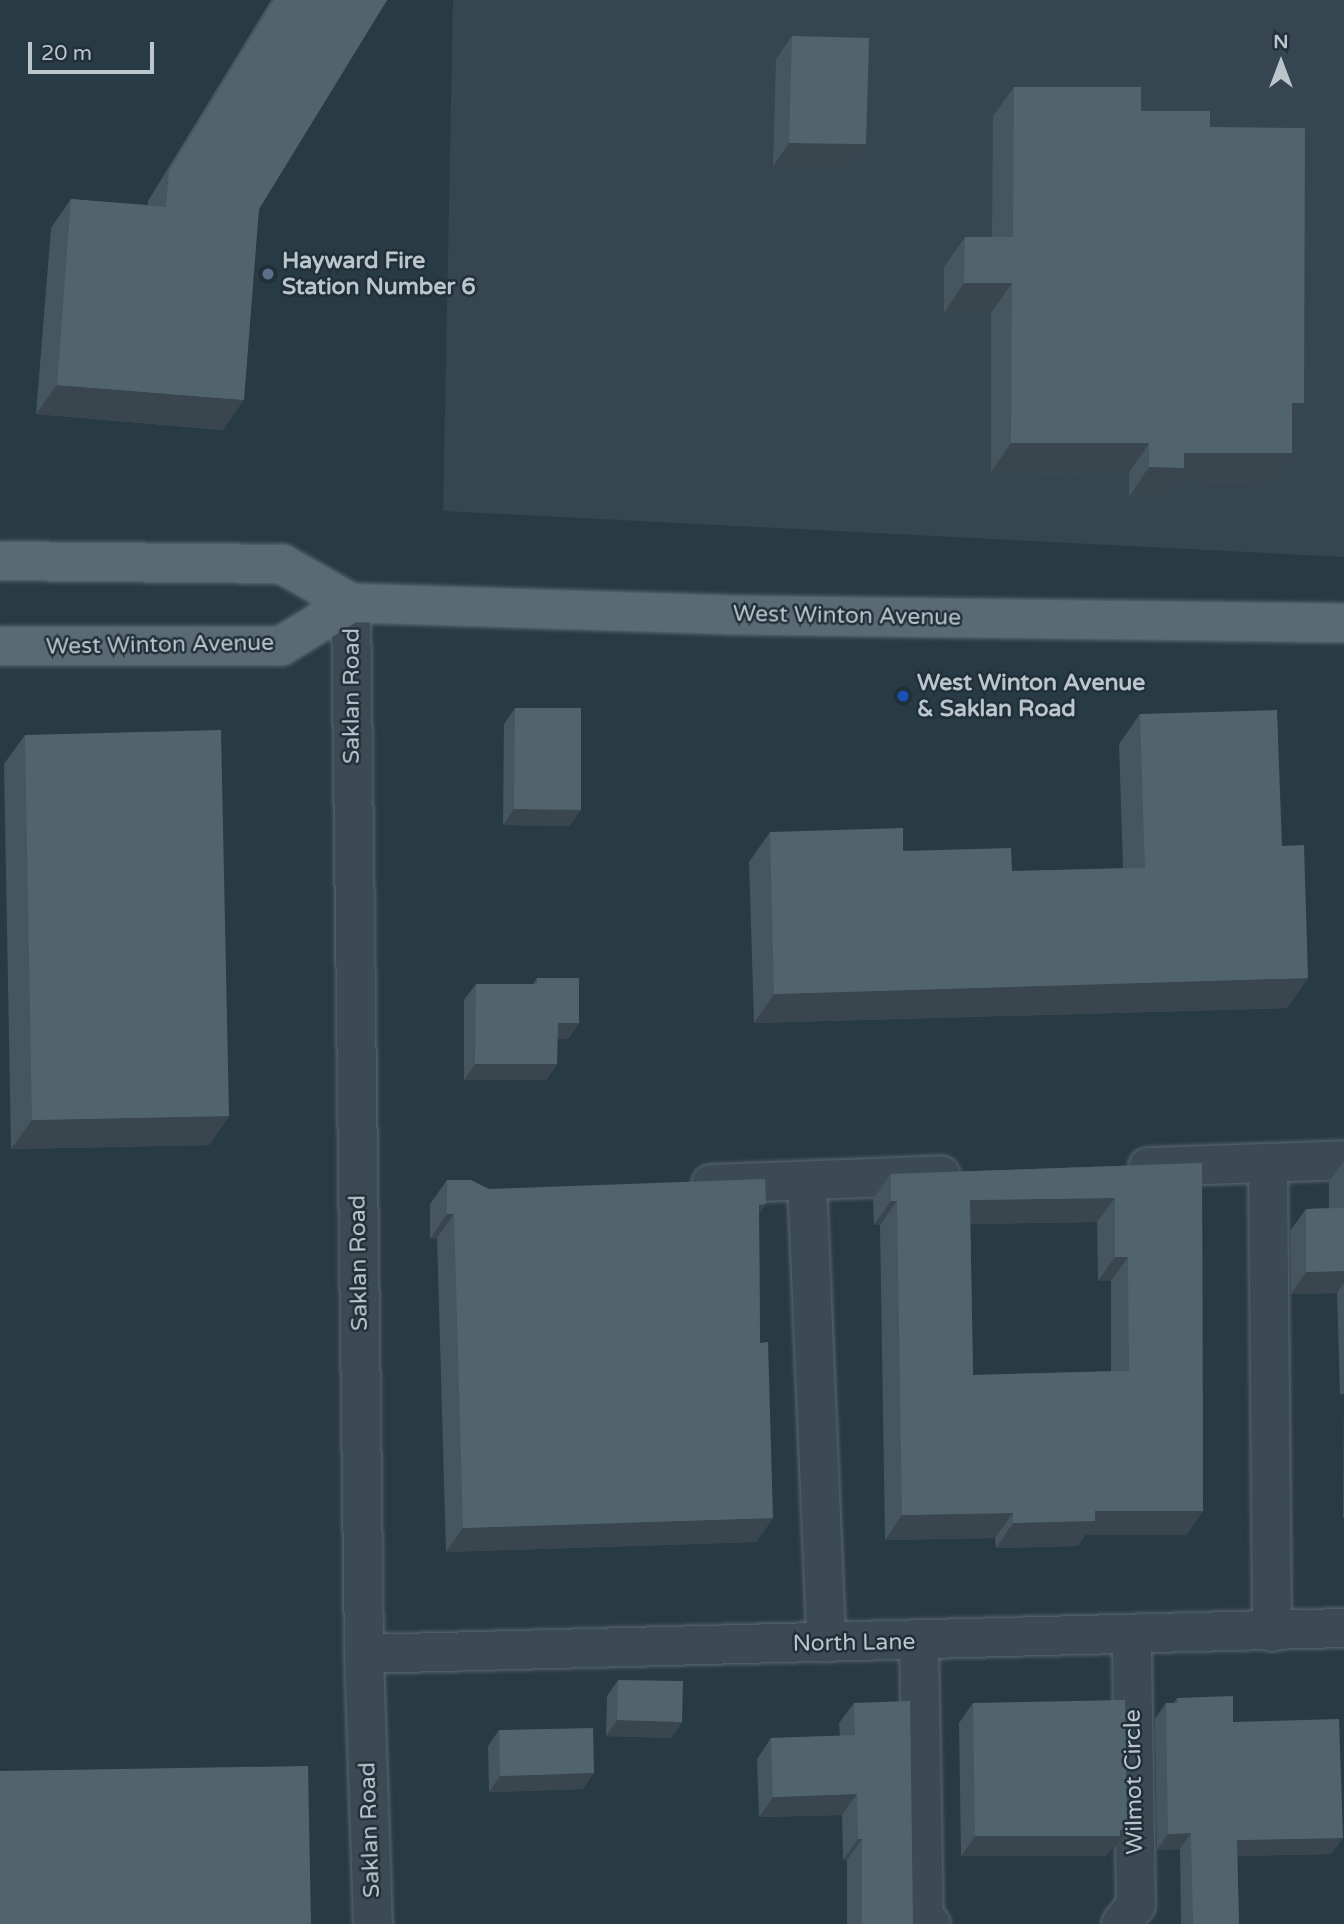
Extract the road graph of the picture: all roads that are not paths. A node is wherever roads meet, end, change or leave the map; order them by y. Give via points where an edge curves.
1 (0, 561) edge
2 (351, 603) junction
3 (1344, 623) edge
4 (0, 646) edge
5 (1344, 1160) edge
6 (1268, 1163) junction
7 (1114, 1169) edge
8 (975, 1174) edge
9 (807, 1181) junction
10 (673, 1185) edge
11 (1344, 1628) edge
12 (1272, 1632) junction
13 (1132, 1636) junction
14 (919, 1641) junction
15 (826, 1643) junction
16 (364, 1654) junction
17 (373, 1924) edge
18 (931, 1924) edge
19 (1121, 1924) edge

1 - 2 main road, West Winton Avenue via 282,564
2 - 3 main road, West Winton Avenue via 728,615
2 - 4 main road, West Winton Avenue via 281,646
2 - 16 street, Saklan Road
5 - 6 street
6 - 7 street
6 - 12 street
8 - 9 street
9 - 10 street
9 - 15 street
11 - 12 street, North Lane
12 - 13 street, North Lane
13 - 14 street, North Lane
13 - 19 street, Wilmot Circle via 1136,1905
14 - 15 street, North Lane
14 - 18 street via 924,1918
15 - 16 street, North Lane
16 - 17 street, Saklan Road

